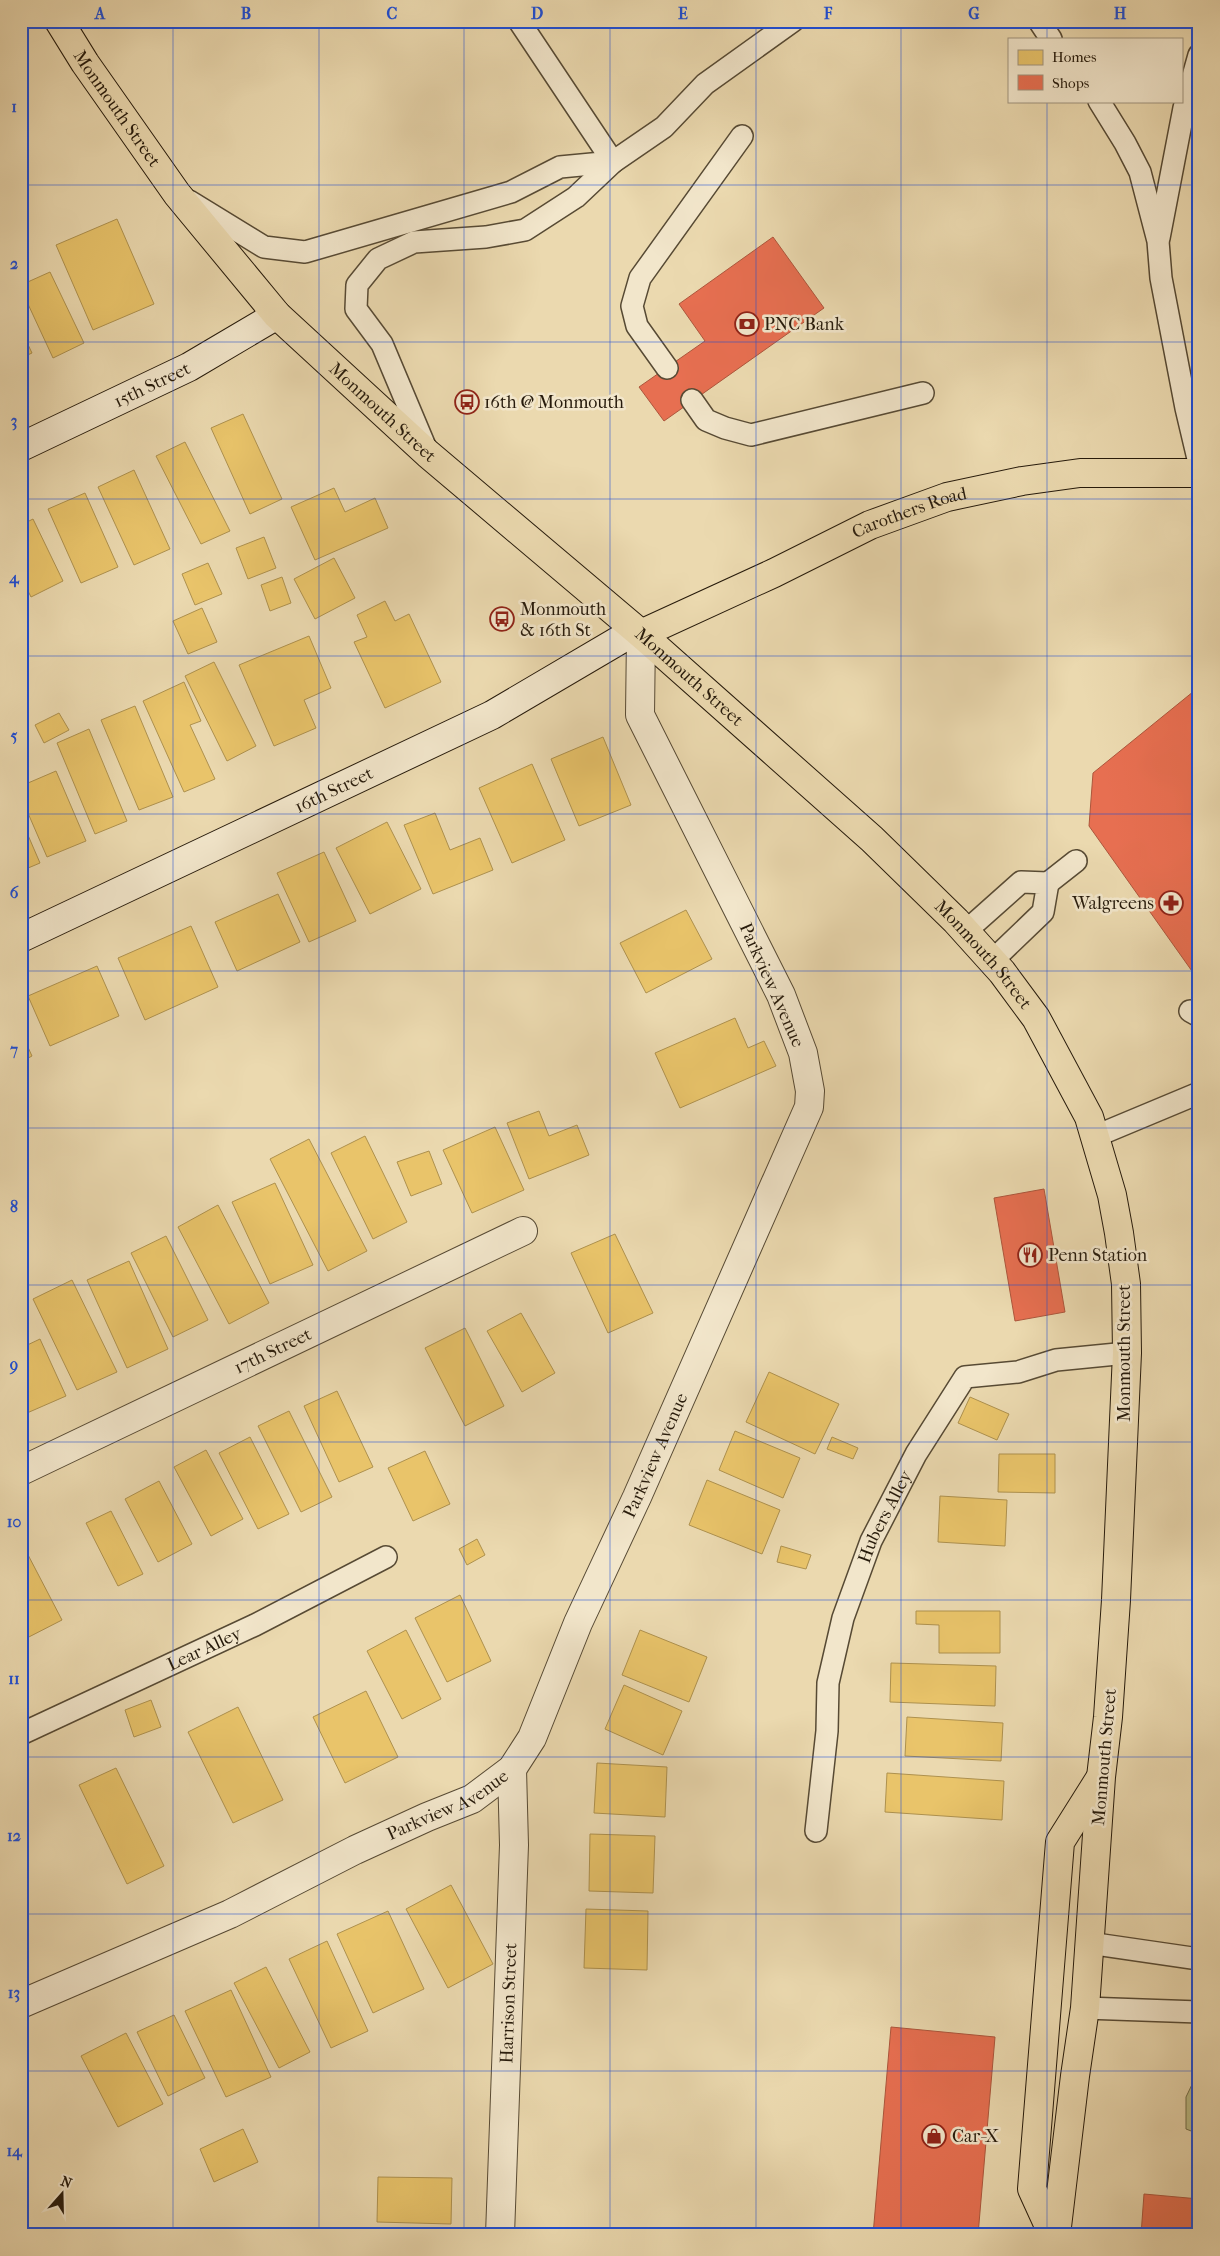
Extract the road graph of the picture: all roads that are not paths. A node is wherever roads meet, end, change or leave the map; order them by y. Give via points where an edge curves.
1 (58, 21) edge
2 (519, 21) edge
3 (793, 21) edge
4 (1039, 21) edge
5 (1050, 38) edge
6 (1199, 55) edge
7 (1100, 102) edge
8 (742, 136) dead end
9 (614, 162) junction
10 (177, 194) junction
11 (1158, 241) junction
12 (277, 315) junction
13 (667, 368) dead end
14 (923, 393) dead end
15 (692, 400) dead end
16 (21, 447) edge
17 (428, 454) junction
18 (1199, 463) edge
19 (1199, 473) edge
20 (641, 634) junction
21 (1076, 861) dead end
22 (1048, 883) junction
23 (966, 931) junction
24 (21, 938) edge
25 (992, 962) junction
26 (1199, 1093) edge
27 (1096, 1136) junction
28 (523, 1231) dead end
29 (1127, 1353) junction
30 (21, 1471) edge
31 (386, 1557) dead end
32 (21, 1734) edge
33 (512, 1769) junction
34 (1101, 1777) junction
35 (816, 1831) dead end
36 (1089, 1943) junction
37 (1199, 1959) edge
38 (21, 2004) edge
39 (1085, 2008) junction
40 (1199, 2012) edge
41 (500, 2235) edge
42 (1055, 2235) edge

1 - 10 main road, Monmouth Street
2 - 9 lane
3 - 9 lane via 705,84 664,127
4 - 5 lane
6 - 11 lane via 1184,108
7 - 11 lane via 1140,172
8 - 13 lane via 640,278 632,306 637,326
9 - 10 lane via 560,167 511,192 305,252 264,246
9 - 17 lane via 576,197 525,230 486,237 414,242 378,259 357,285 356,309 382,344
10 - 12 main road, Monmouth Street
11 - 18 lane via 1161,278
12 - 16 street, 15th Street via 189,367
12 - 17 main road, Monmouth Street
14 - 15 lane via 751,435 706,420
17 - 20 main road, Monmouth Street
19 - 20 main road, Carothers Road via 1080,473 947,497 870,525
20 - 23 main road, Monmouth Street via 872,839
20 - 24 street, 16th Street via 628,635 492,715
20 - 33 street, Parkview Avenue via 640,715 781,995 803,1053 810,1091 809,1107 578,1623 532,1738
21 - 22 lane
22 - 23 lane via 1021,882
22 - 25 lane via 1043,912
23 - 25 main road, Monmouth Street
25 - 27 main road, Monmouth Street via 1036,1018 1090,1117
26 - 27 lane
27 - 29 main road, Monmouth Street via 1119,1233 1126,1284
28 - 30 street, 17th Street
29 - 34 main road, Monmouth Street via 1116,1600
29 - 35 lane, Hubers Alley via 1056,1360 1018,1372 965,1376 916,1454 871,1541 843,1618 828,1683 828,1731
31 - 32 lane, Lear Alley via 254,1625
33 - 38 street, Parkview Avenue via 472,1799 355,1850 230,1914
33 - 41 street, Harrison Street via 514,1845
34 - 36 main road, Monmouth Street
34 - 42 main road via 1060,1842 1032,2188
36 - 37 lane
36 - 39 main road, Monmouth Street
39 - 40 lane
39 - 42 main road, Monmouth Street

